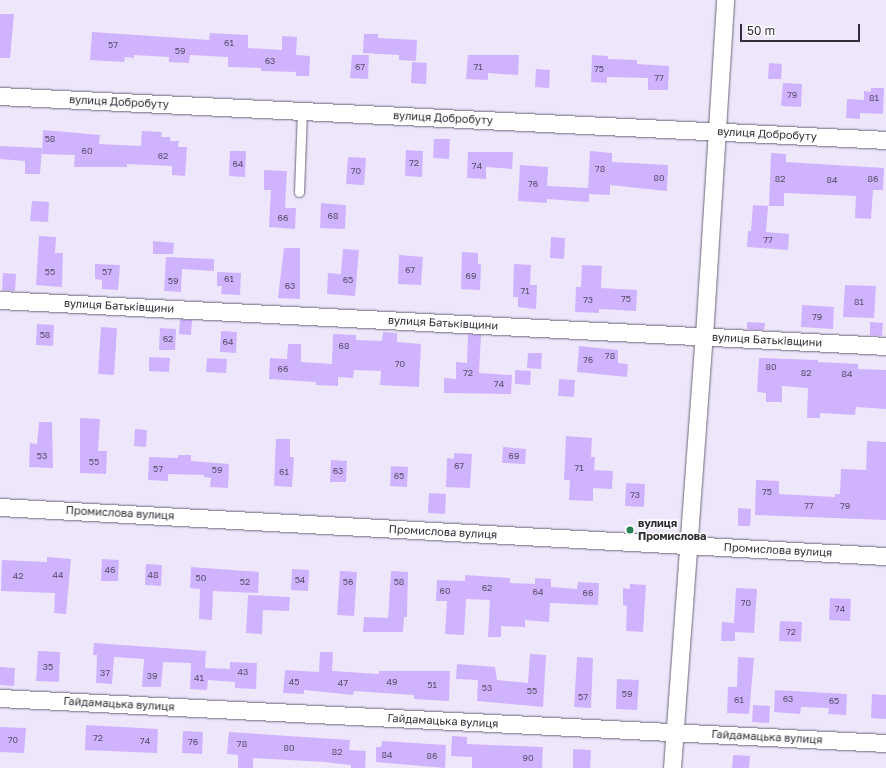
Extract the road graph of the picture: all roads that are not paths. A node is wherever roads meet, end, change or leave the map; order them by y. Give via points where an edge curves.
1 (726, 0) edge
2 (0, 96) edge
3 (302, 111) junction
4 (718, 132) junction
5 (886, 140) edge
6 (299, 192) dead end
7 (0, 300) edge
8 (704, 336) junction
9 (886, 346) edge
10 (0, 507) edge
11 (687, 545) junction
12 (886, 556) edge
13 (0, 698) edge
14 (674, 732) junction
15 (886, 743) edge
16 (672, 768) edge

1 - 4 street
2 - 3 street, вулиця Добробуту
3 - 4 street, вулиця Добробуту
3 - 6 lane
4 - 5 street, вулиця Добробуту
4 - 8 street
7 - 8 street, вулиця Батьківщини
8 - 9 street, вулиця Батьківщини
8 - 11 street
10 - 11 street, Промислова вулиця
11 - 12 street, Промислова вулиця
11 - 14 street
13 - 14 street, Гайдамацька вулиця
14 - 15 street, Гайдамацька вулиця
14 - 16 street

